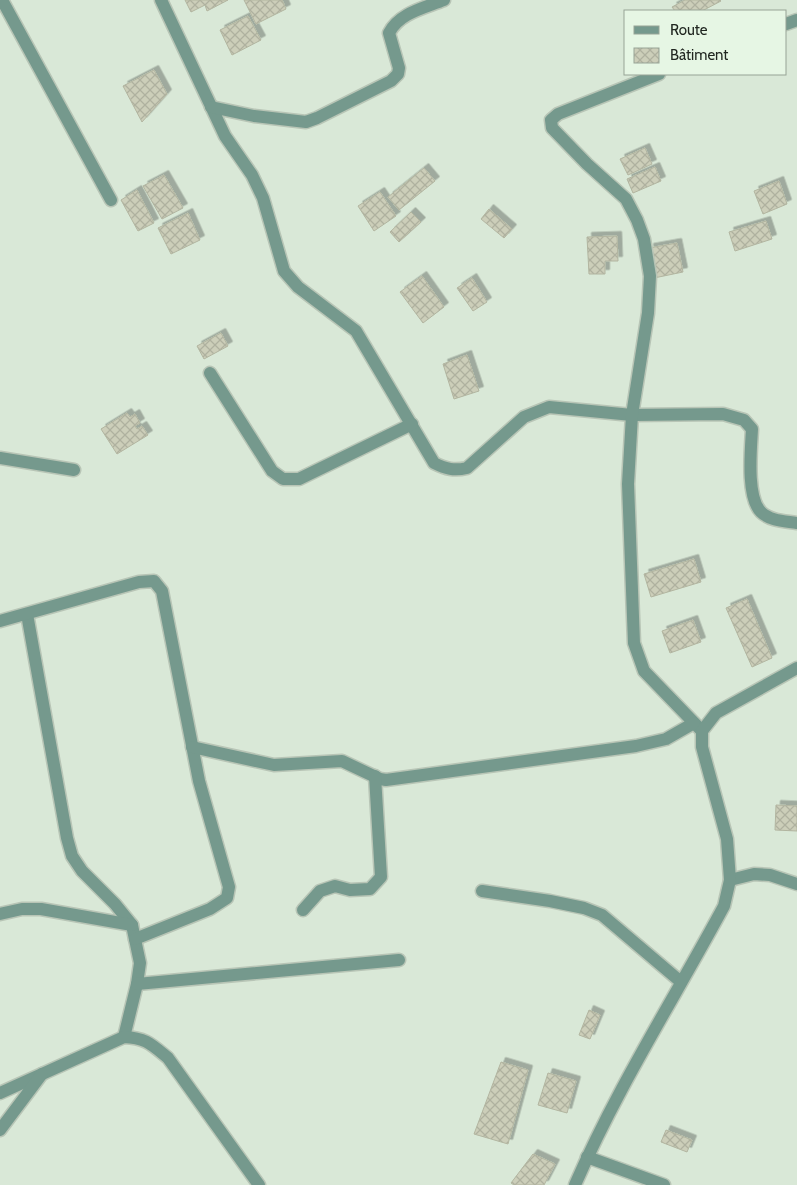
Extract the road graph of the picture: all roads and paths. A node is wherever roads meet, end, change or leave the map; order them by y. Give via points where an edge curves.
1 (2, 0) edge
2 (161, 0) edge
3 (444, 0) edge
4 (657, 75) edge
5 (211, 107) junction
6 (111, 200) dead end
7 (210, 373) dead end
8 (632, 415) junction
9 (412, 424) junction
10 (0, 458) edge
11 (74, 470) dead end
12 (797, 523) edge
13 (27, 614) junction
14 (0, 621) edge
15 (797, 668) edge
16 (698, 727) junction
17 (192, 747) junction
18 (375, 776) junction
19 (730, 880) junction
20 (797, 884) edge
21 (482, 892) dead end
22 (303, 910) dead end
23 (0, 914) edge
24 (132, 925) junction
25 (135, 938) junction
26 (399, 960) dead end
27 (681, 982) junction
28 (138, 984) junction
29 (124, 1037) junction
30 (43, 1072) junction
31 (0, 1092) edge
32 (0, 1130) edge
33 (587, 1157) junction
34 (259, 1185) edge
35 (575, 1185) edge
36 (664, 1185) edge

1 - 6 street
2 - 5 street
3 - 5 street via 394,24 389,33 398,74 317,118 306,122
4 - 8 street via 558,114 551,120 552,128 626,200 644,239 650,276 648,313
5 - 9 street via 225,136 252,175 284,270 298,287 356,331
7 - 9 street via 272,471 283,479 299,478
8 - 9 street via 549,407 524,417 467,468 456,470 434,463
8 - 12 street via 724,414 744,420 752,429 751,489 760,511 772,519
8 - 16 street via 628,484 634,643 644,670
10 - 11 street
13 - 14 street
13 - 17 street via 139,582 154,581 162,591
13 - 24 street via 72,856 82,872
15 - 16 street via 716,713
16 - 18 street via 636,746 386,780
16 - 19 street via 727,839
17 - 18 street via 274,765 342,761
17 - 25 street via 229,887 227,898 210,909
18 - 22 street via 381,877 370,888 350,890 335,886 320,891
19 - 20 street via 754,874 770,875
19 - 27 street via 724,906
21 - 27 street via 558,902 602,915
23 - 24 street via 40,909
24 - 25 street
25 - 28 street via 140,963
26 - 28 street
27 - 33 street
28 - 29 street
29 - 30 street
29 - 34 street via 139,1037 168,1058
30 - 31 street
30 - 32 street
33 - 35 street
33 - 36 street

